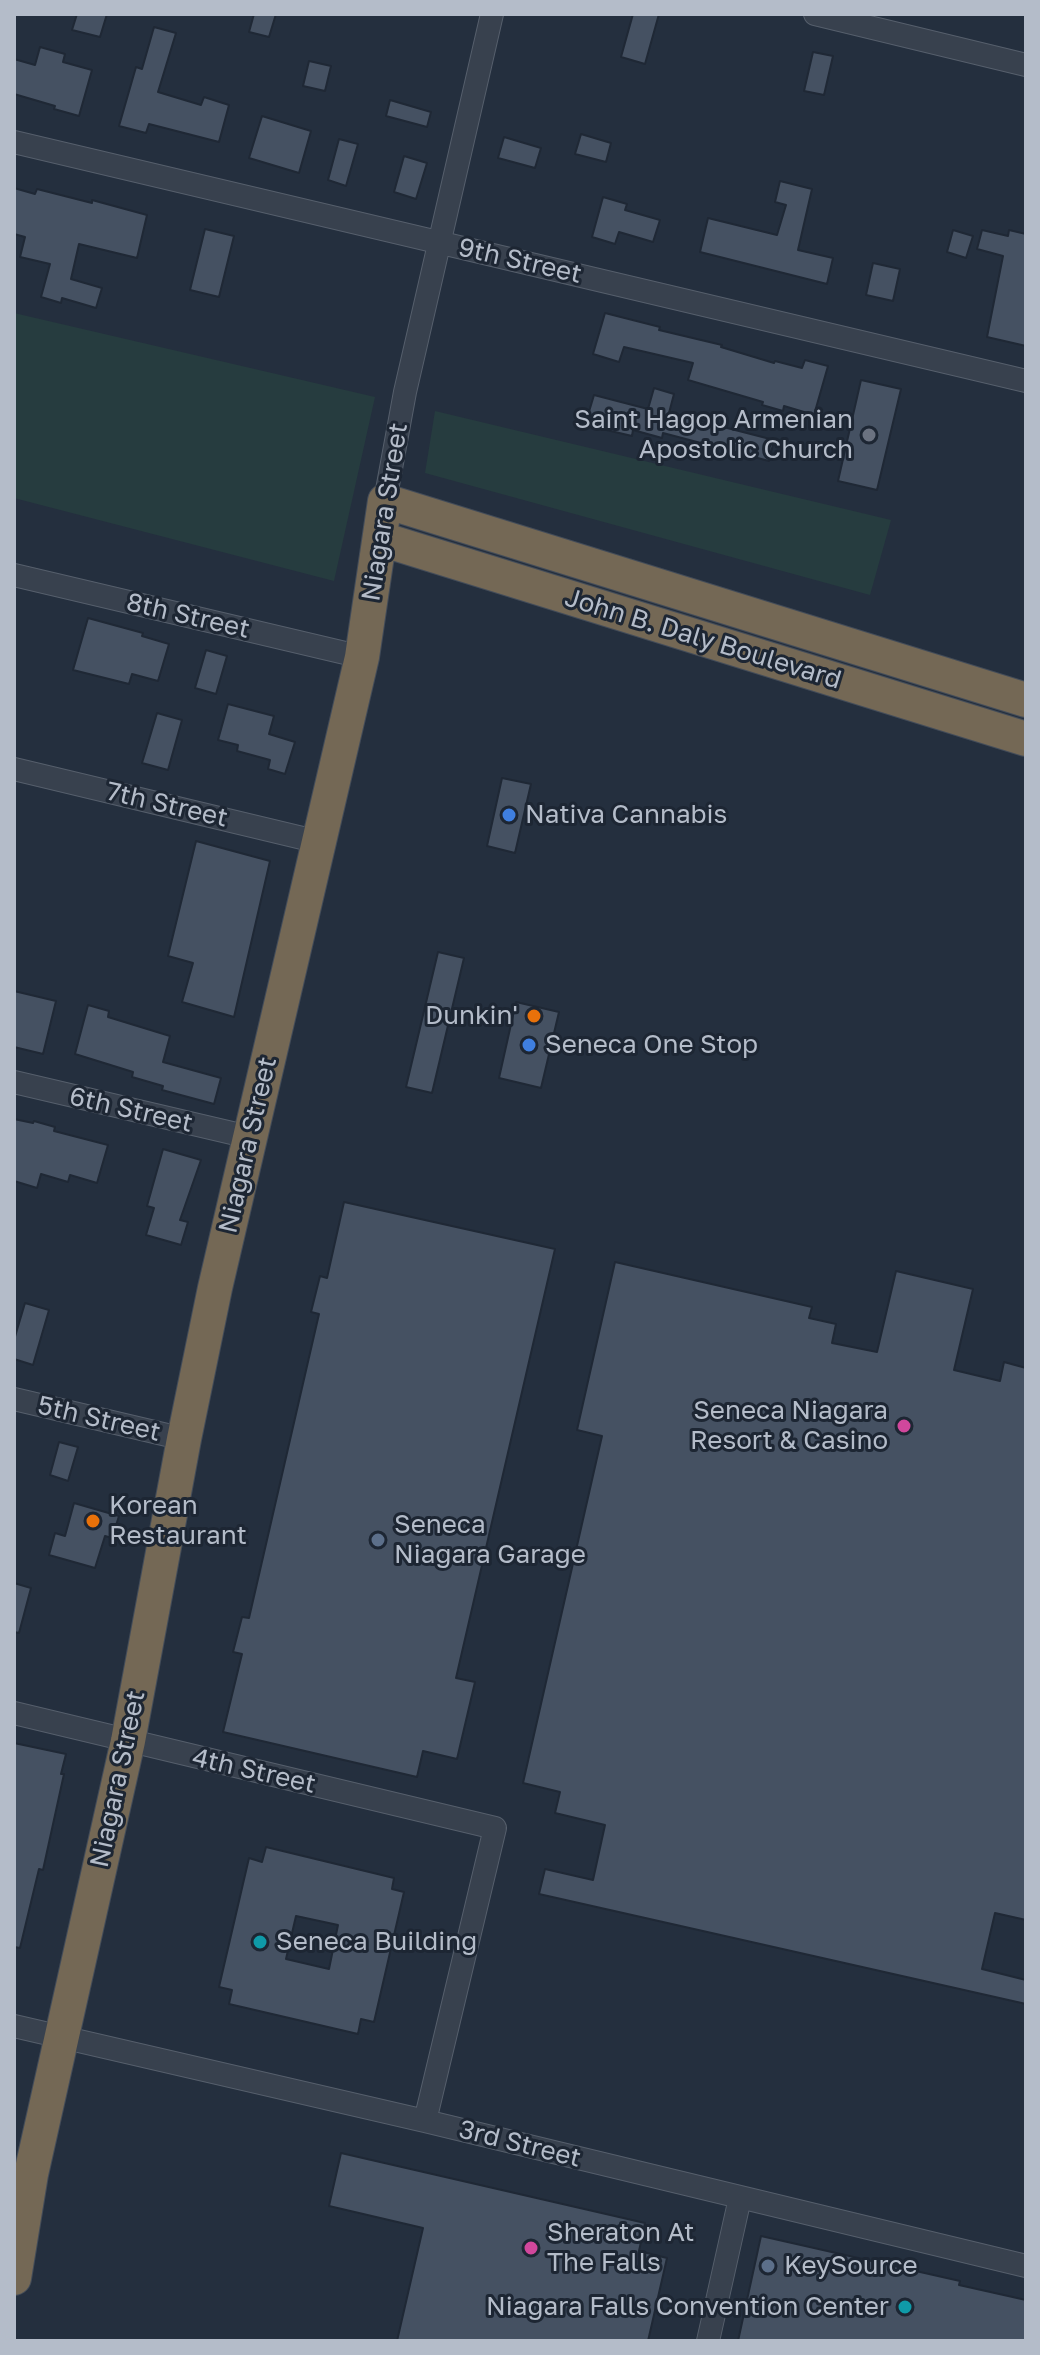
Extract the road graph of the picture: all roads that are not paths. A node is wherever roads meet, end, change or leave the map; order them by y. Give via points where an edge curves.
1 (492, 14) edge
2 (815, 14) edge
3 (1026, 65) edge
4 (14, 142) edge
5 (439, 242) junction
6 (1026, 381) edge
7 (385, 501) junction
8 (381, 539) junction
9 (14, 575) edge
10 (362, 657) junction
11 (1026, 700) edge
12 (1026, 739) edge
13 (14, 769) edge
14 (319, 842) junction
15 (14, 1082) edge
16 (249, 1137) junction
17 (14, 1399) edge
18 (184, 1439) junction
19 (14, 1713) edge
20 (128, 1741) junction
21 (14, 2026) edge
22 (63, 2037) junction
23 (425, 2121) junction
24 (740, 2198) junction
25 (1026, 2266) edge
26 (14, 2278) edge
27 (708, 2341) edge

1 - 5 street, Niagara Street
2 - 3 street
4 - 5 street, 9th Street
5 - 6 street, 9th Street
5 - 7 street, Niagara Street
7 - 8 highway, Niagara Street
7 - 11 highway, John B. Daly Boulevard
8 - 10 highway, Niagara Street
8 - 12 highway, John B. Daly Boulevard
9 - 10 street, 8th Street
10 - 14 highway, Niagara Street
13 - 14 street, 7th Street
14 - 16 highway, Niagara Street
15 - 16 street, 6th Street
16 - 18 highway, Niagara Street
17 - 18 street, 5th Street
18 - 20 highway, Niagara Street
19 - 20 street, 4th Street
20 - 22 highway, Niagara Street
20 - 23 street, 4th Street via 495,1828
21 - 22 street, 3rd Street
22 - 23 street, 3rd Street
22 - 26 highway, Niagara Street via 31,2174
23 - 24 street, 3rd Street
24 - 25 street, 3rd Street
24 - 27 street

